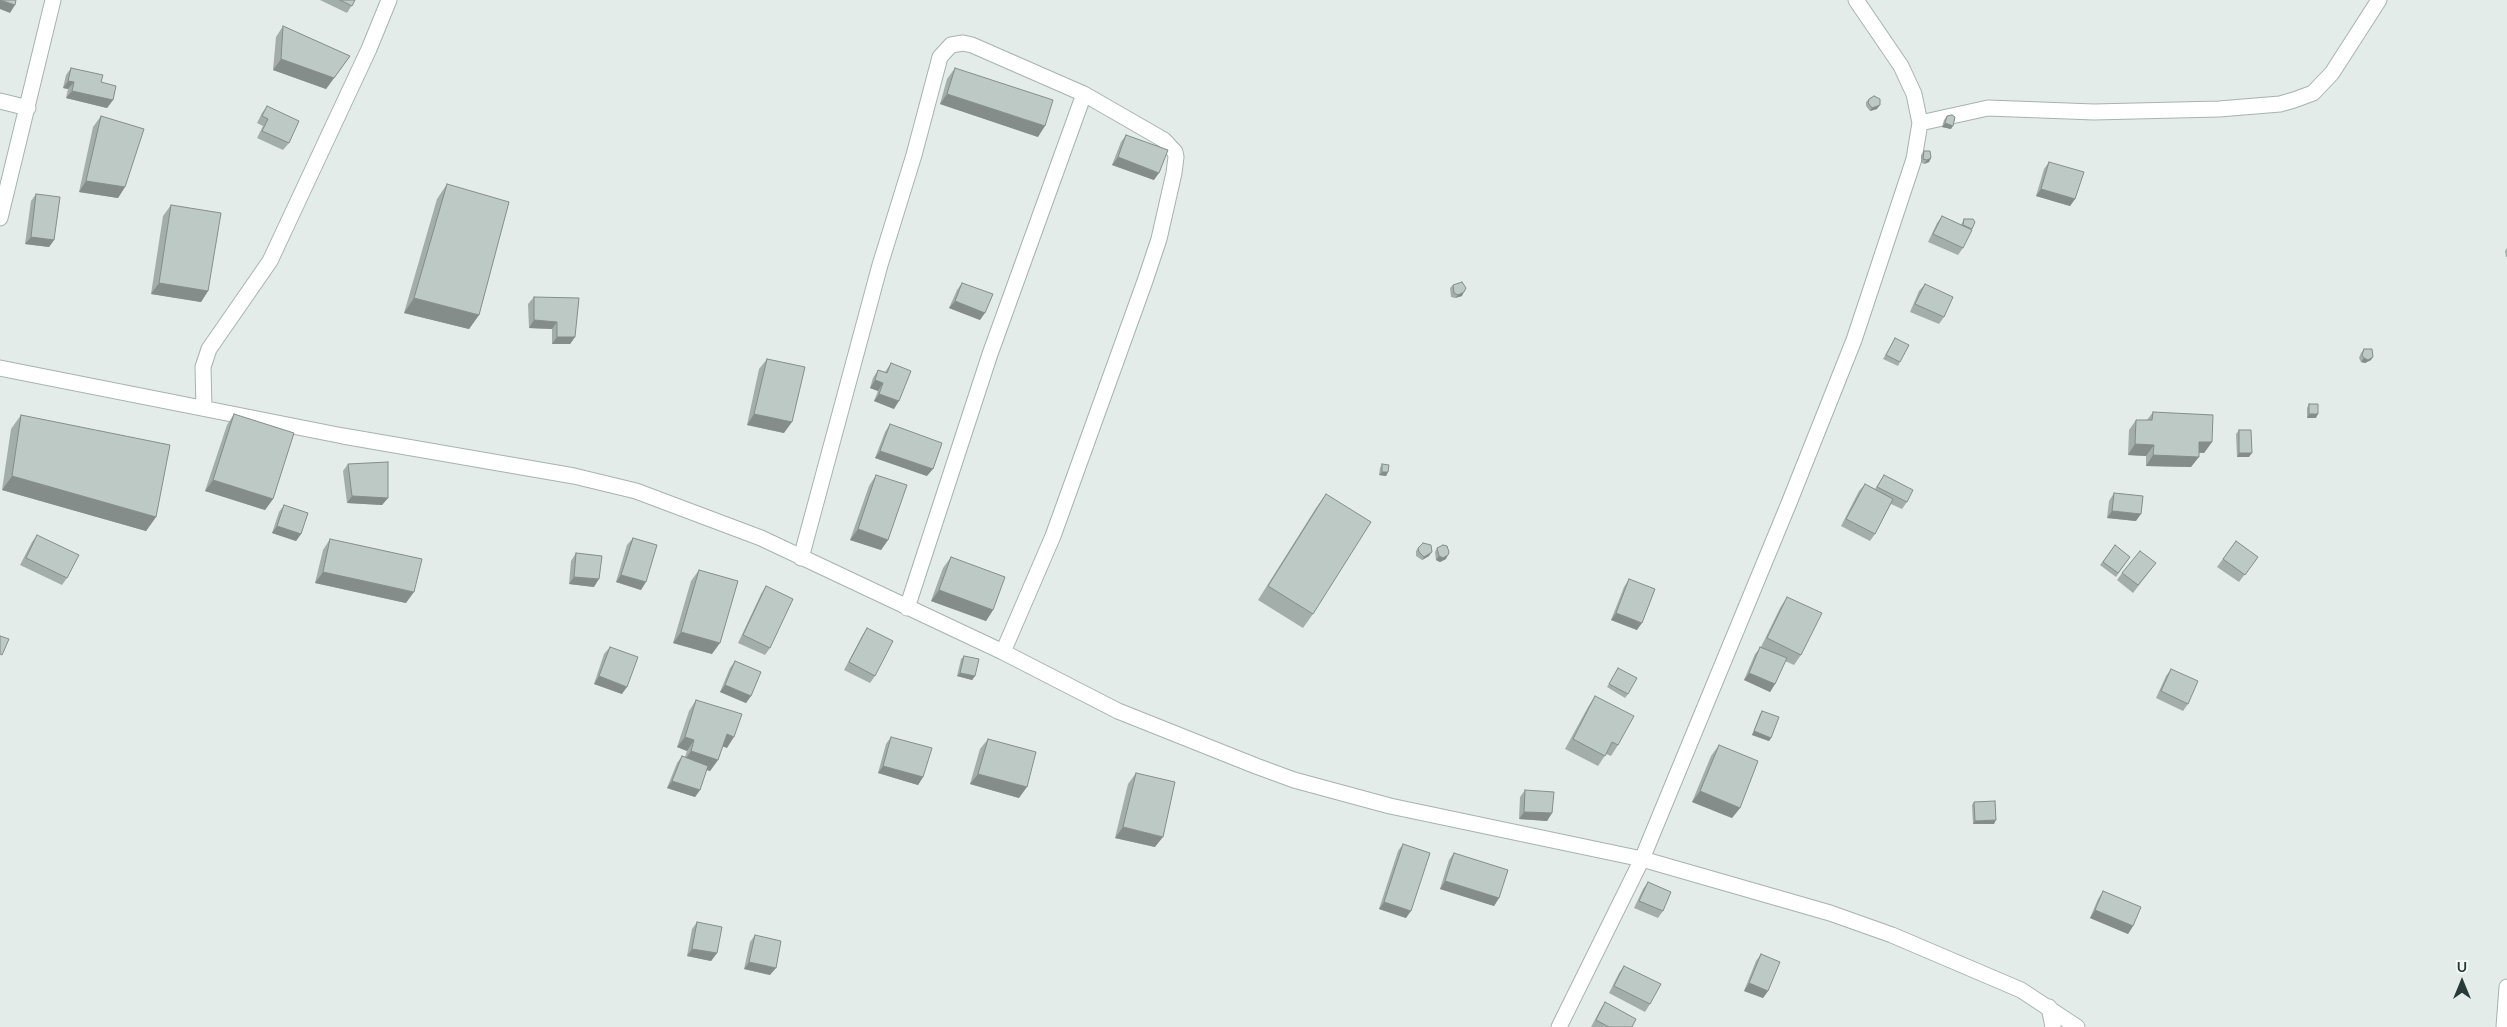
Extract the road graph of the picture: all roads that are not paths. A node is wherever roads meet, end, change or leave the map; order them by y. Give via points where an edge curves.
1 (54, 0) edge
2 (389, 0) edge
3 (1856, 0) edge
4 (2379, 0) edge
5 (1084, 94) junction
6 (0, 102) edge
7 (28, 108) junction
8 (1920, 123) junction
9 (0, 218) edge
10 (0, 368) edge
11 (204, 408) junction
12 (801, 558) junction
13 (908, 608) junction
14 (1003, 652) junction
15 (1642, 859) junction
16 (2507, 987) edge
17 (2049, 1006) junction
18 (1559, 1027) edge
19 (2053, 1027) edge
20 (2077, 1027) edge
21 (2504, 1027) edge

1 - 7 street
2 - 11 street via 270,261 209,350 203,367
3 - 8 street via 1901,66 1914,94
4 - 8 street via 2332,73 2313,93 2280,104 2094,112 1988,108
5 - 12 street via 972,45 957,44 945,49 940,57
5 - 13 street via 990,354
5 - 14 street via 1164,140 1175,152 1174,173 1159,239 1080,464
6 - 7 street
7 - 9 street
8 - 15 street via 1914,159 1854,340
10 - 11 street
11 - 12 street via 574,476 627,489 704,516
12 - 13 street
13 - 14 street
14 - 15 street via 1118,711 1294,780 1390,806
15 - 17 street via 1830,913 1892,935 1989,975
15 - 18 street
16 - 21 street
17 - 19 street
17 - 20 street

